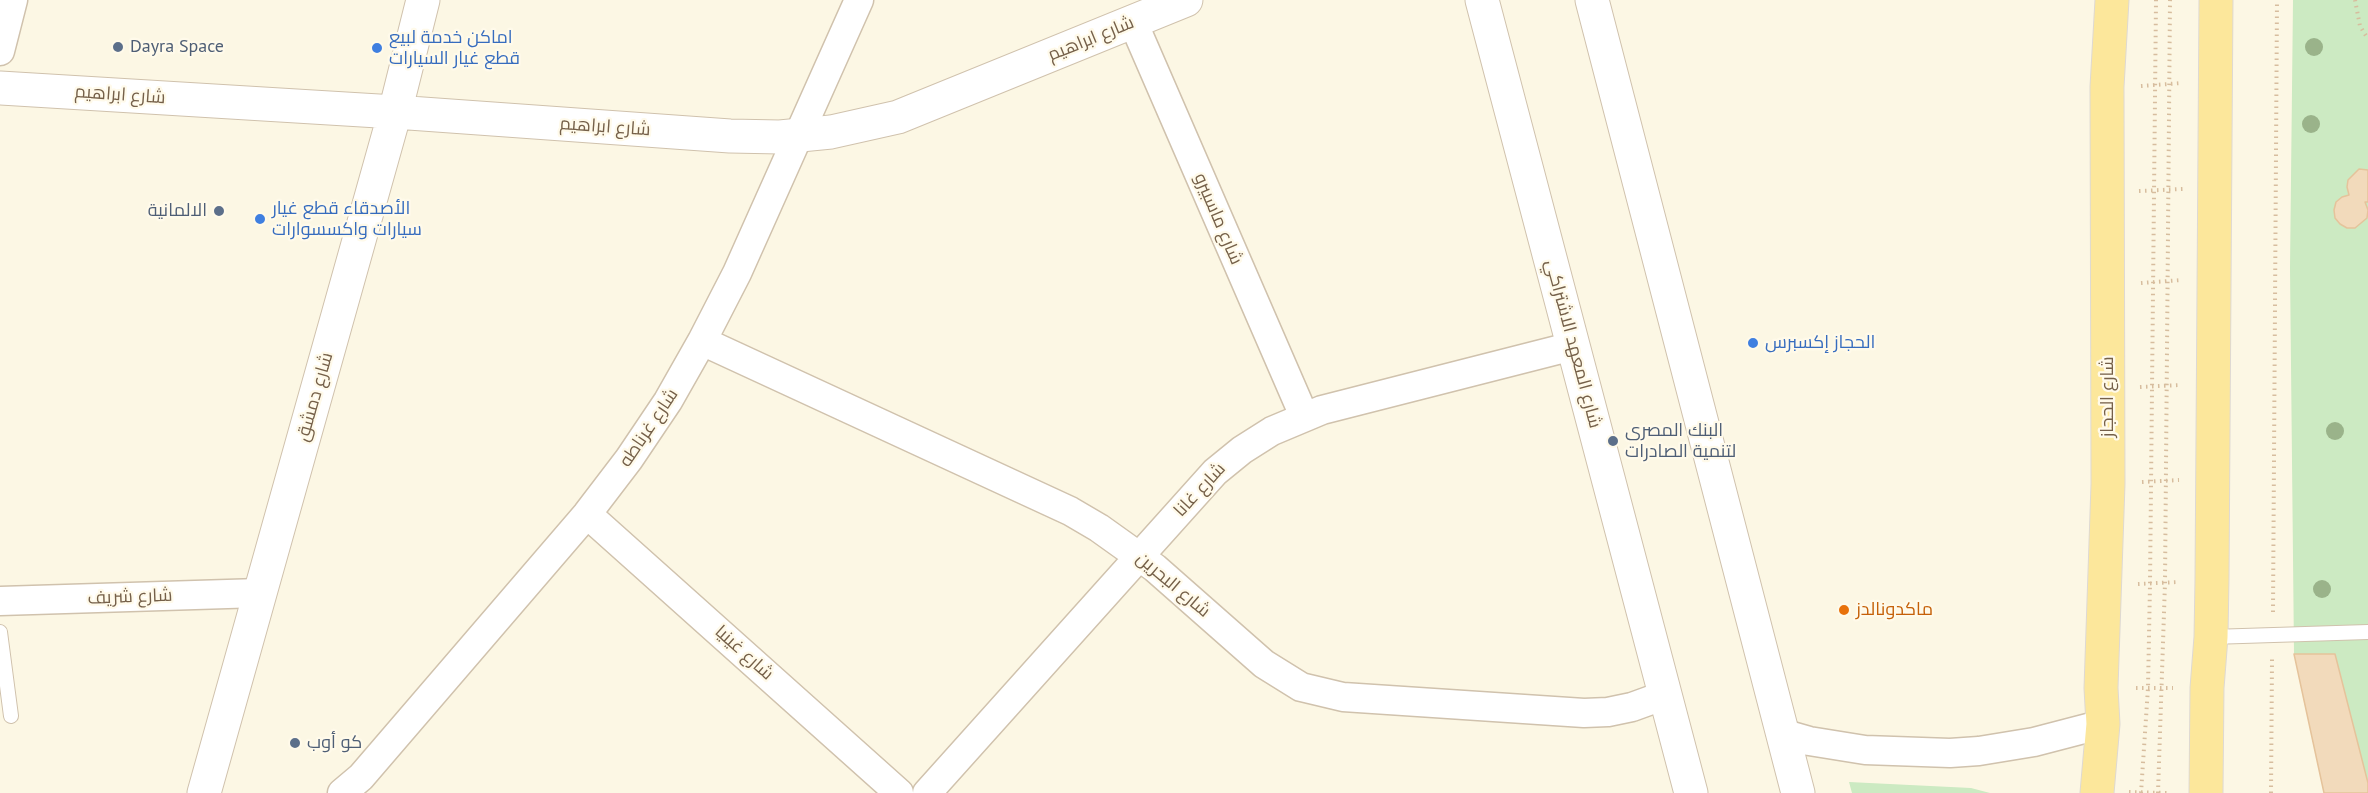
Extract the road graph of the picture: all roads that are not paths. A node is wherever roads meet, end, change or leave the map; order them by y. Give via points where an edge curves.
1 (13, 0) edge
2 (423, 0) edge
3 (859, 0) edge
4 (1186, 0) edge
5 (1482, 0) edge
6 (1592, 0) edge
7 (2112, 0) edge
8 (2216, 0) edge
9 (1132, 22) junction
10 (0, 51) edge
11 (0, 88) edge
12 (395, 112) junction
13 (797, 136) junction
14 (702, 341) junction
15 (1573, 346) junction
16 (1304, 416) junction
17 (587, 514) junction
18 (1140, 556) junction
19 (260, 592) junction
20 (0, 601) edge
21 (0, 632) edge
22 (2368, 632) edge
23 (2211, 637) junction
24 (1665, 695) junction
25 (11, 716) dead end
26 (2103, 724) junction
27 (1781, 733) junction
28 (204, 793) edge
29 (342, 793) edge
30 (898, 793) edge
31 (927, 793) edge
32 (1691, 793) edge
33 (1798, 793) edge
34 (2097, 793) edge
35 (2206, 793) edge

1 - 10 street
2 - 12 street, شارع دمشق
3 - 13 street, شارع غرناطه
4 - 9 street, شارع ابراهيم
5 - 15 street, شارع المعهد الاشتراكي
6 - 27 street
7 - 26 main road, شارع الحجاز
8 - 23 main road
9 - 13 street, شارع ابراهيم via 898,117
9 - 16 street, شارع ماسبيرو
11 - 12 street, شارع ابراهيم
12 - 13 street, شارع ابراهيم via 747,138
12 - 19 street, شارع دمشق
13 - 14 street, شارع غرناطه via 737,273
14 - 17 street, شارع غرناطه via 649,430
14 - 18 street, شارع البحرين via 1070,511
15 - 16 street, شارع غانا
15 - 24 street, شارع المعهد الاشتراكي
16 - 18 street, شارع غانا via 1272,431 1228,460
17 - 29 street, شارع غرناطه via 361,777
17 - 30 street, شارع غينيا
18 - 24 street, شارع البحرين via 1272,671 1322,694 1584,713 1632,707
18 - 31 street, شارع غانا
19 - 20 street, شارع شريف
19 - 28 street, شارع دمشق
21 - 25 lane
22 - 23 lane
23 - 35 main road
24 - 32 street, شارع المعهد الاشتراكي
26 - 27 street via 2025,744 1950,753 1865,750
26 - 34 main road, شارع الحجاز
27 - 33 street

